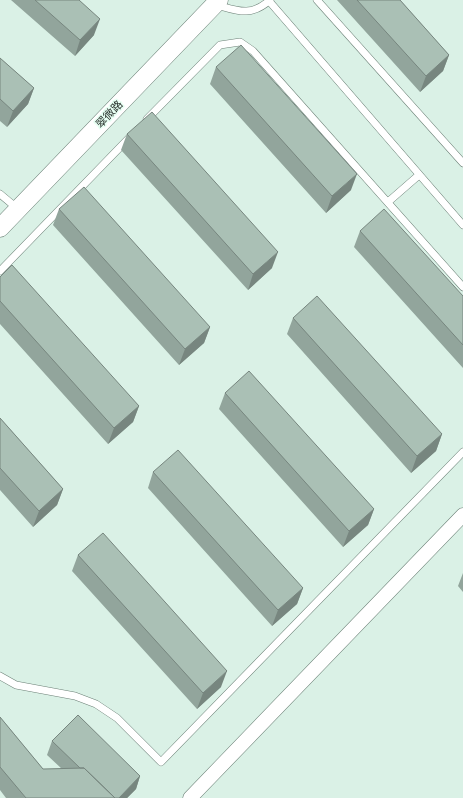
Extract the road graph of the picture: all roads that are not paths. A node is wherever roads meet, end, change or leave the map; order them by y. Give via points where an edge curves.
1 (317, 0) edge
2 (269, 1) edge
3 (217, 2) edge
4 (143, 124) edge
5 (137, 130) edge
6 (463, 163) edge
7 (419, 175) junction
8 (0, 194) edge
9 (388, 202) junction
10 (18, 209) junction
11 (463, 225) edge
12 (0, 228) edge
13 (0, 271) edge
14 (463, 286) edge
15 (463, 452) edge
16 (463, 515) edge
17 (0, 676) edge
18 (190, 798) edge

1 - 6 lane
2 - 3 lane via 243,12
2 - 7 lane
3 - 10 street, 翠微路
4 - 9 lane via 220,45 240,42 253,51
5 - 13 lane
7 - 9 lane
7 - 11 lane
8 - 10 lane
9 - 14 lane
10 - 12 street, 翠微路
15 - 17 lane via 161,762 118,718 96,704 74,696 16,685
16 - 18 street

